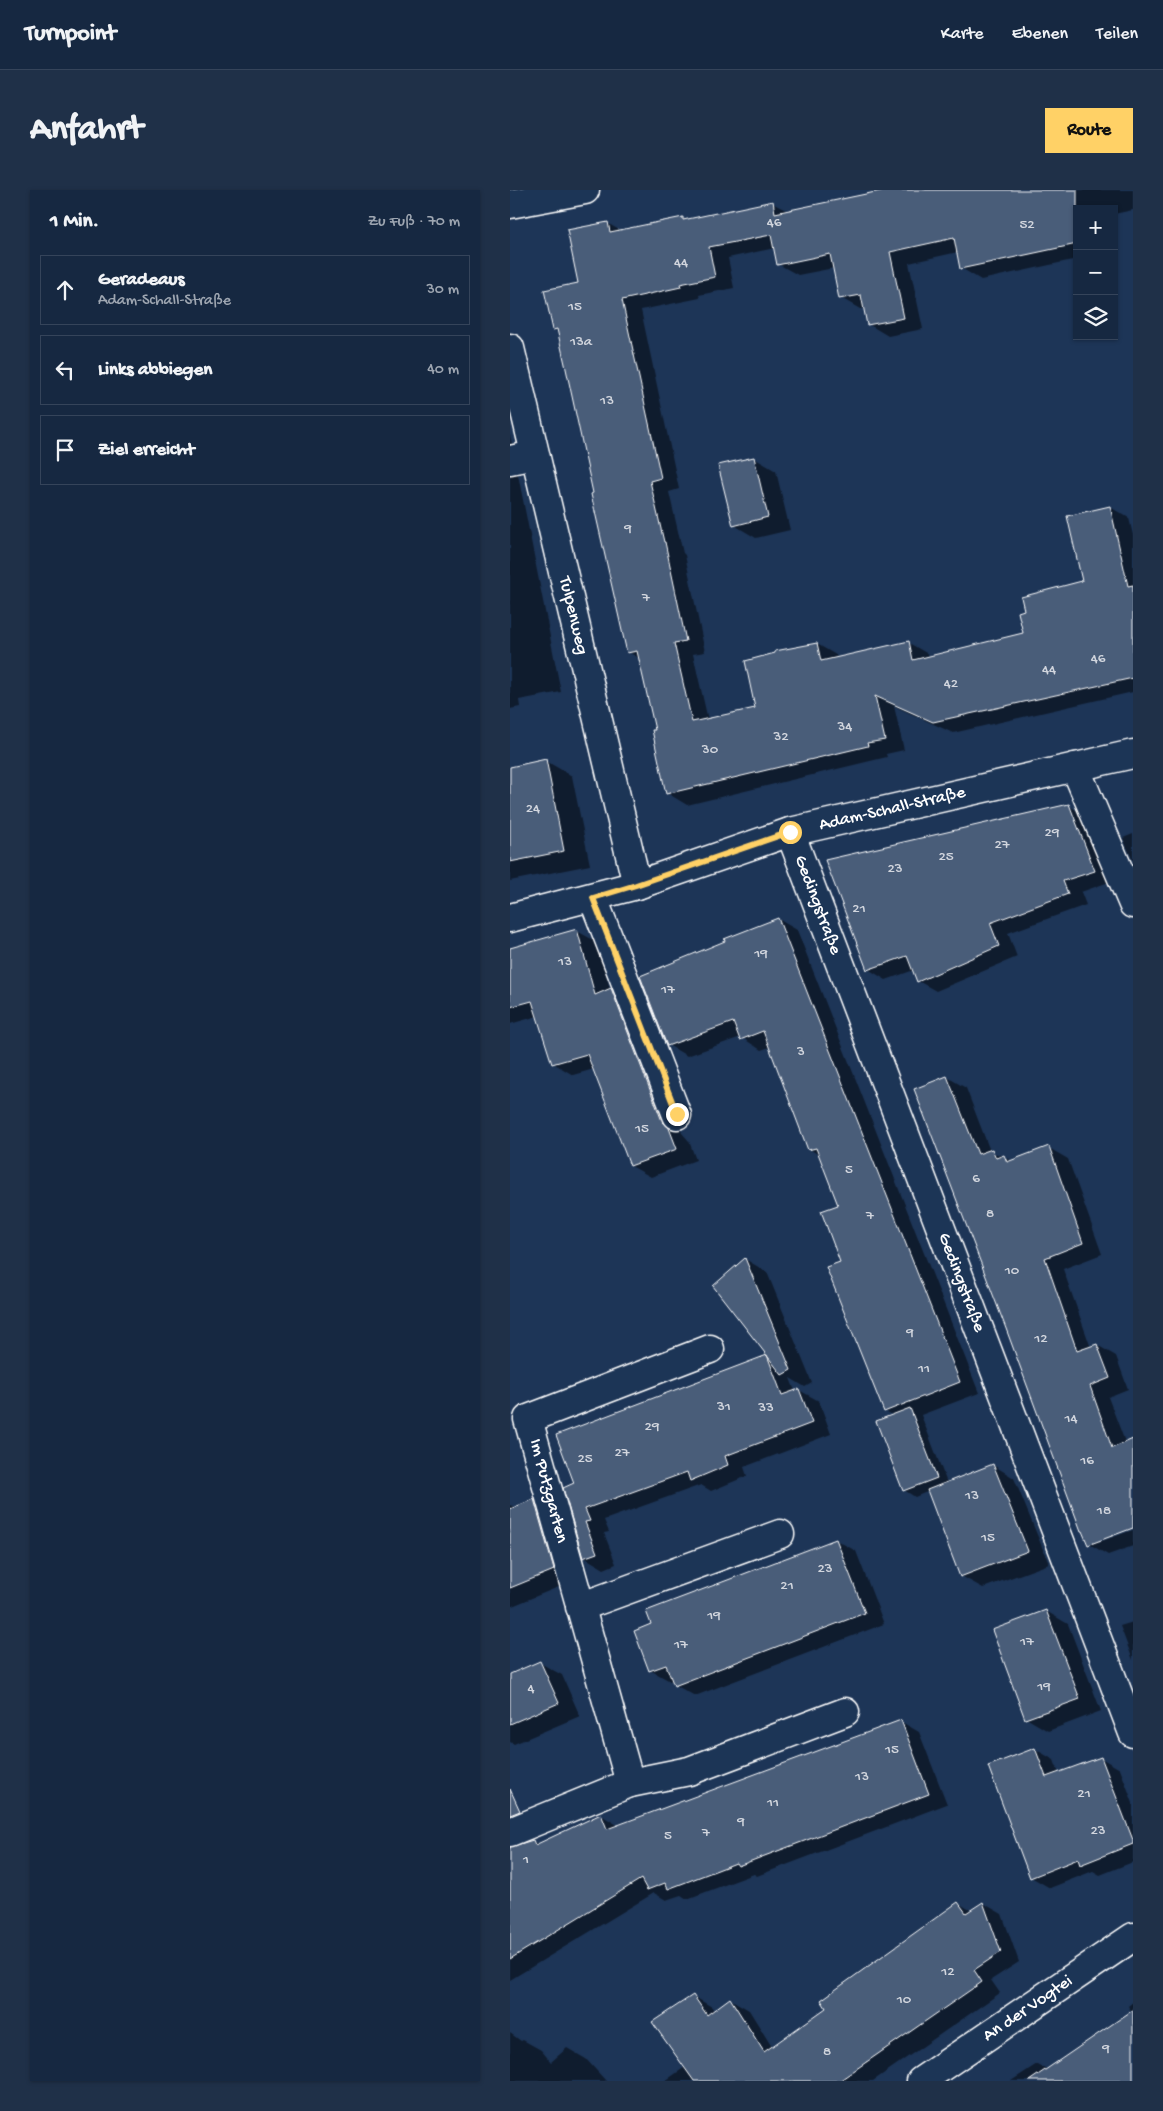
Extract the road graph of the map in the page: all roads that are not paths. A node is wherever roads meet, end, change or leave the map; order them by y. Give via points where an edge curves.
1 (585, 190) edge
2 (510, 204) edge
3 (510, 348) edge
4 (523, 458) edge
5 (1133, 754) edge
6 (1075, 767) junction
7 (790, 832) junction
8 (636, 885) junction
9 (593, 898) junction
10 (1133, 904) edge
11 (510, 918) edge
12 (677, 1114) dead end
13 (710, 1349) dead end
14 (780, 1534) dead end
15 (580, 1607) junction
16 (845, 1712) dead end
17 (1133, 1734) edge
18 (630, 1782) junction
19 (510, 1832) edge
20 (1133, 1937) edge
21 (921, 2081) edge

1 - 2 street
3 - 4 street, Tulpenweg
4 - 8 street, Tulpenweg
5 - 6 street, Adam-Schall-Straße
6 - 7 street, Adam-Schall-Straße
6 - 10 street
7 - 8 street, Adam-Schall-Straße
7 - 17 street, Gedingstraße
8 - 9 street, Adam-Schall-Straße
9 - 11 street, Adam-Schall-Straße
9 - 12 street
13 - 15 street, Im Putzgarten via 528,1419
14 - 15 street
15 - 18 street, Im Putzgarten
16 - 18 street via 689,1771
18 - 19 street
20 - 21 street, An der Vogtei

